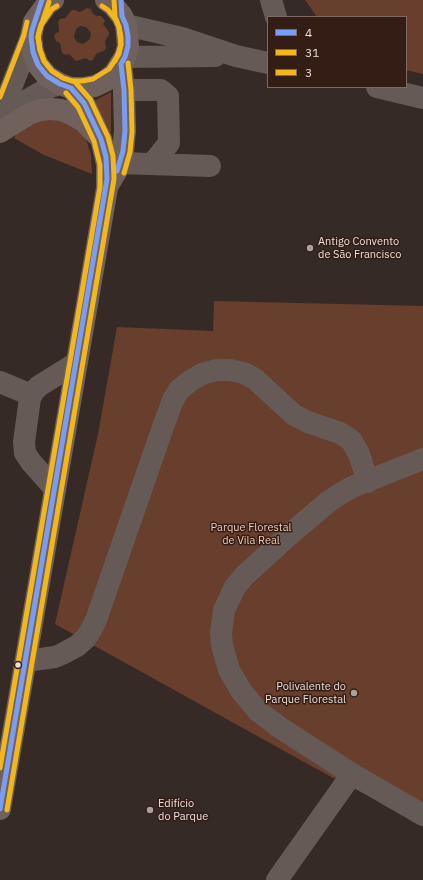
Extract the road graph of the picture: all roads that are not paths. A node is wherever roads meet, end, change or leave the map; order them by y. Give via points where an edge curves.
1 (106, 0) edge
2 (270, 0) edge
3 (44, 5) edge
4 (123, 14) edge
5 (276, 16) edge
6 (31, 37) junction
7 (236, 56) junction
8 (123, 61) junction
9 (267, 63) edge
10 (66, 86) junction
11 (381, 88) edge
12 (124, 90) junction
13 (423, 98) edge
14 (0, 116) edge
15 (0, 128) edge
16 (0, 132) edge
17 (101, 139) junction
18 (120, 163) junction
19 (152, 164) junction
20 (210, 166) dead end
21 (107, 188) junction
22 (76, 363) junction
23 (0, 382) edge
24 (31, 395) junction
25 (423, 459) edge
26 (368, 482) junction
27 (54, 490) junction
28 (26, 661) junction
29 (352, 774) junction
30 (0, 809) edge
31 (423, 815) edge
32 (277, 880) edge

1 - 4 main road
2 - 5 street
3 - 6 main road via 34,22
4 - 7 street
4 - 8 main road via 128,46
6 - 10 main road via 38,65 47,76
6 - 14 street
7 - 8 street
7 - 9 street
8 - 10 main road via 114,74 95,86
8 - 12 main road
10 - 15 street via 46,88 16,110
10 - 17 main road via 84,103
11 - 13 street
12 - 18 main road via 124,138
12 - 19 street via 161,90 168,96 169,144
16 - 17 main road via 29,114 51,109 61,110 83,121
17 - 21 main road via 107,164
18 - 19 street
18 - 21 main road
19 - 20 street
21 - 22 main road
22 - 24 street via 39,386
22 - 27 main road
23 - 24 street
24 - 27 street via 24,449 31,462
25 - 26 street
26 - 28 street via 356,446 346,436 294,415 255,379 244,373 216,370 202,374 179,390 173,400 91,630 77,646 62,654
26 - 29 street via 352,487 328,502 244,576 235,587 224,610 221,633 229,670 249,701 268,719
27 - 28 main road
28 - 30 main road
29 - 31 street
29 - 32 street

